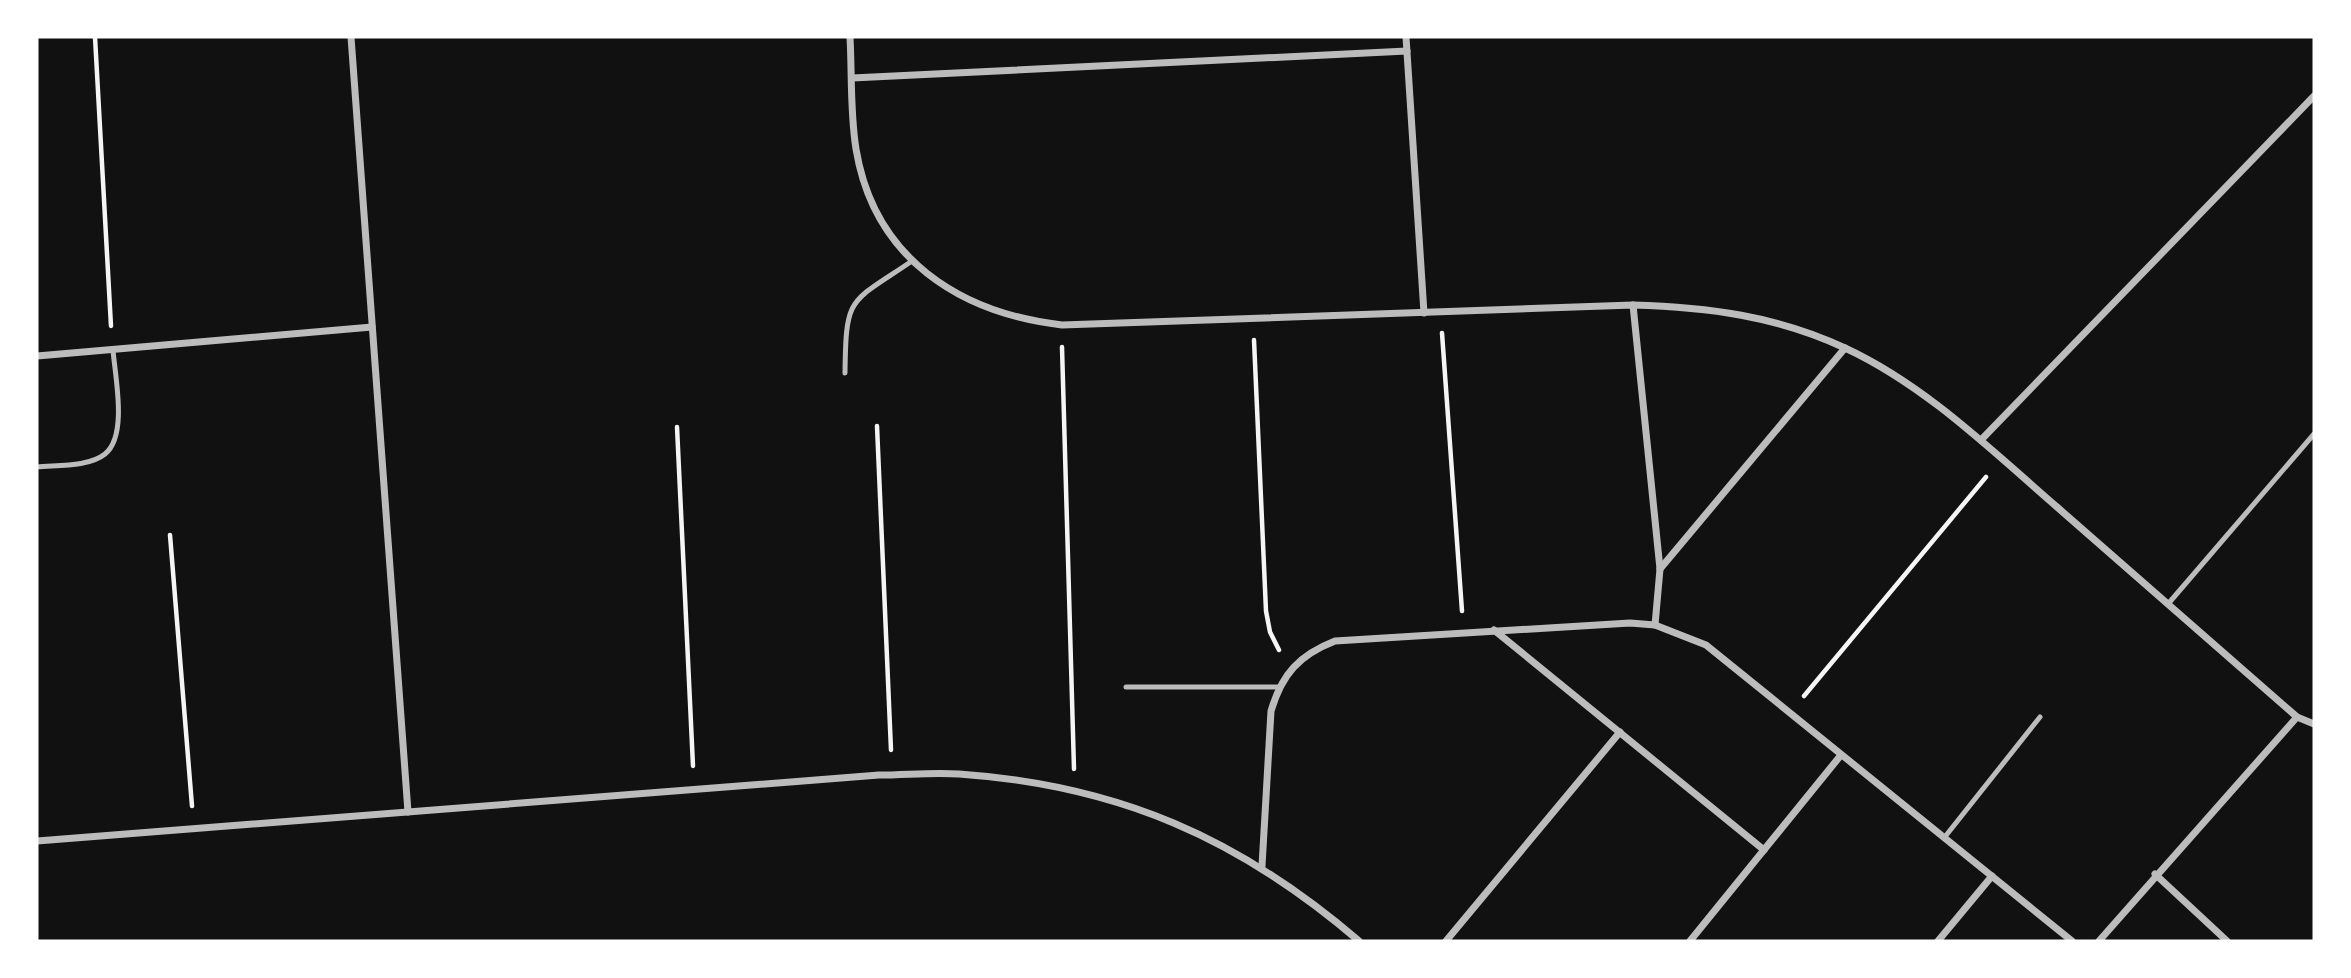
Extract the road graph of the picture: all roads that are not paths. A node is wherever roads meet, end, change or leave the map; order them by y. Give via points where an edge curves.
1 (351, 37) edge
2 (850, 37) edge
3 (1406, 37) edge
4 (1407, 51) junction
5 (852, 78) junction
6 (2314, 96) edge
7 (912, 261) junction
8 (1633, 305) junction
9 (1424, 313) junction
10 (372, 327) junction
11 (1845, 348) junction
12 (113, 350) junction
13 (37, 356) edge
14 (845, 373) dead end
15 (2314, 434) edge
16 (1981, 440) junction
17 (37, 467) edge
18 (1660, 569) junction
19 (2168, 604) junction
20 (1655, 625) junction
21 (1494, 631) junction
22 (1126, 687) dead end
23 (1278, 687) junction
24 (2040, 717) dead end
25 (2297, 717) junction
26 (2314, 724) edge
27 (1620, 732) junction
28 (1841, 755) junction
29 (408, 812) junction
30 (1944, 838) junction
31 (37, 841) edge
32 (1764, 850) junction
33 (1262, 866) junction
34 (2155, 874) junction
35 (1992, 876) junction
36 (1359, 941) edge
37 (1446, 941) edge
38 (1690, 941) edge
39 (1938, 941) edge
40 (2072, 941) edge
41 (2099, 941) edge
42 (2227, 941) edge

1 - 10 street
2 - 5 street
3 - 4 street
4 - 5 street
4 - 9 street
5 - 7 street via 856,149 867,189 886,228
6 - 16 street
7 - 9 street via 946,289 986,310 1062,325
7 - 14 lane via 851,306
8 - 9 street
8 - 11 street via 1688,306 1742,314 1794,327
8 - 18 street
10 - 12 street
10 - 29 street
11 - 16 street via 1893,373
11 - 18 street
12 - 13 street
12 - 17 lane via 117,440 104,455
15 - 19 lane
16 - 19 street
18 - 20 street
19 - 25 street
20 - 21 street
20 - 28 street via 1706,645
21 - 23 street via 1335,641 1312,650 1292,666
21 - 27 street
22 - 23 lane
23 - 33 street via 1271,711
24 - 30 lane
25 - 26 street
25 - 34 street
27 - 32 street
27 - 37 street
28 - 30 street
28 - 32 street
29 - 31 street
29 - 33 street via 957,774 1034,782 1110,799 1183,826
30 - 35 street
32 - 38 street
33 - 36 street
34 - 41 street
34 - 42 street
35 - 39 street
35 - 40 street

